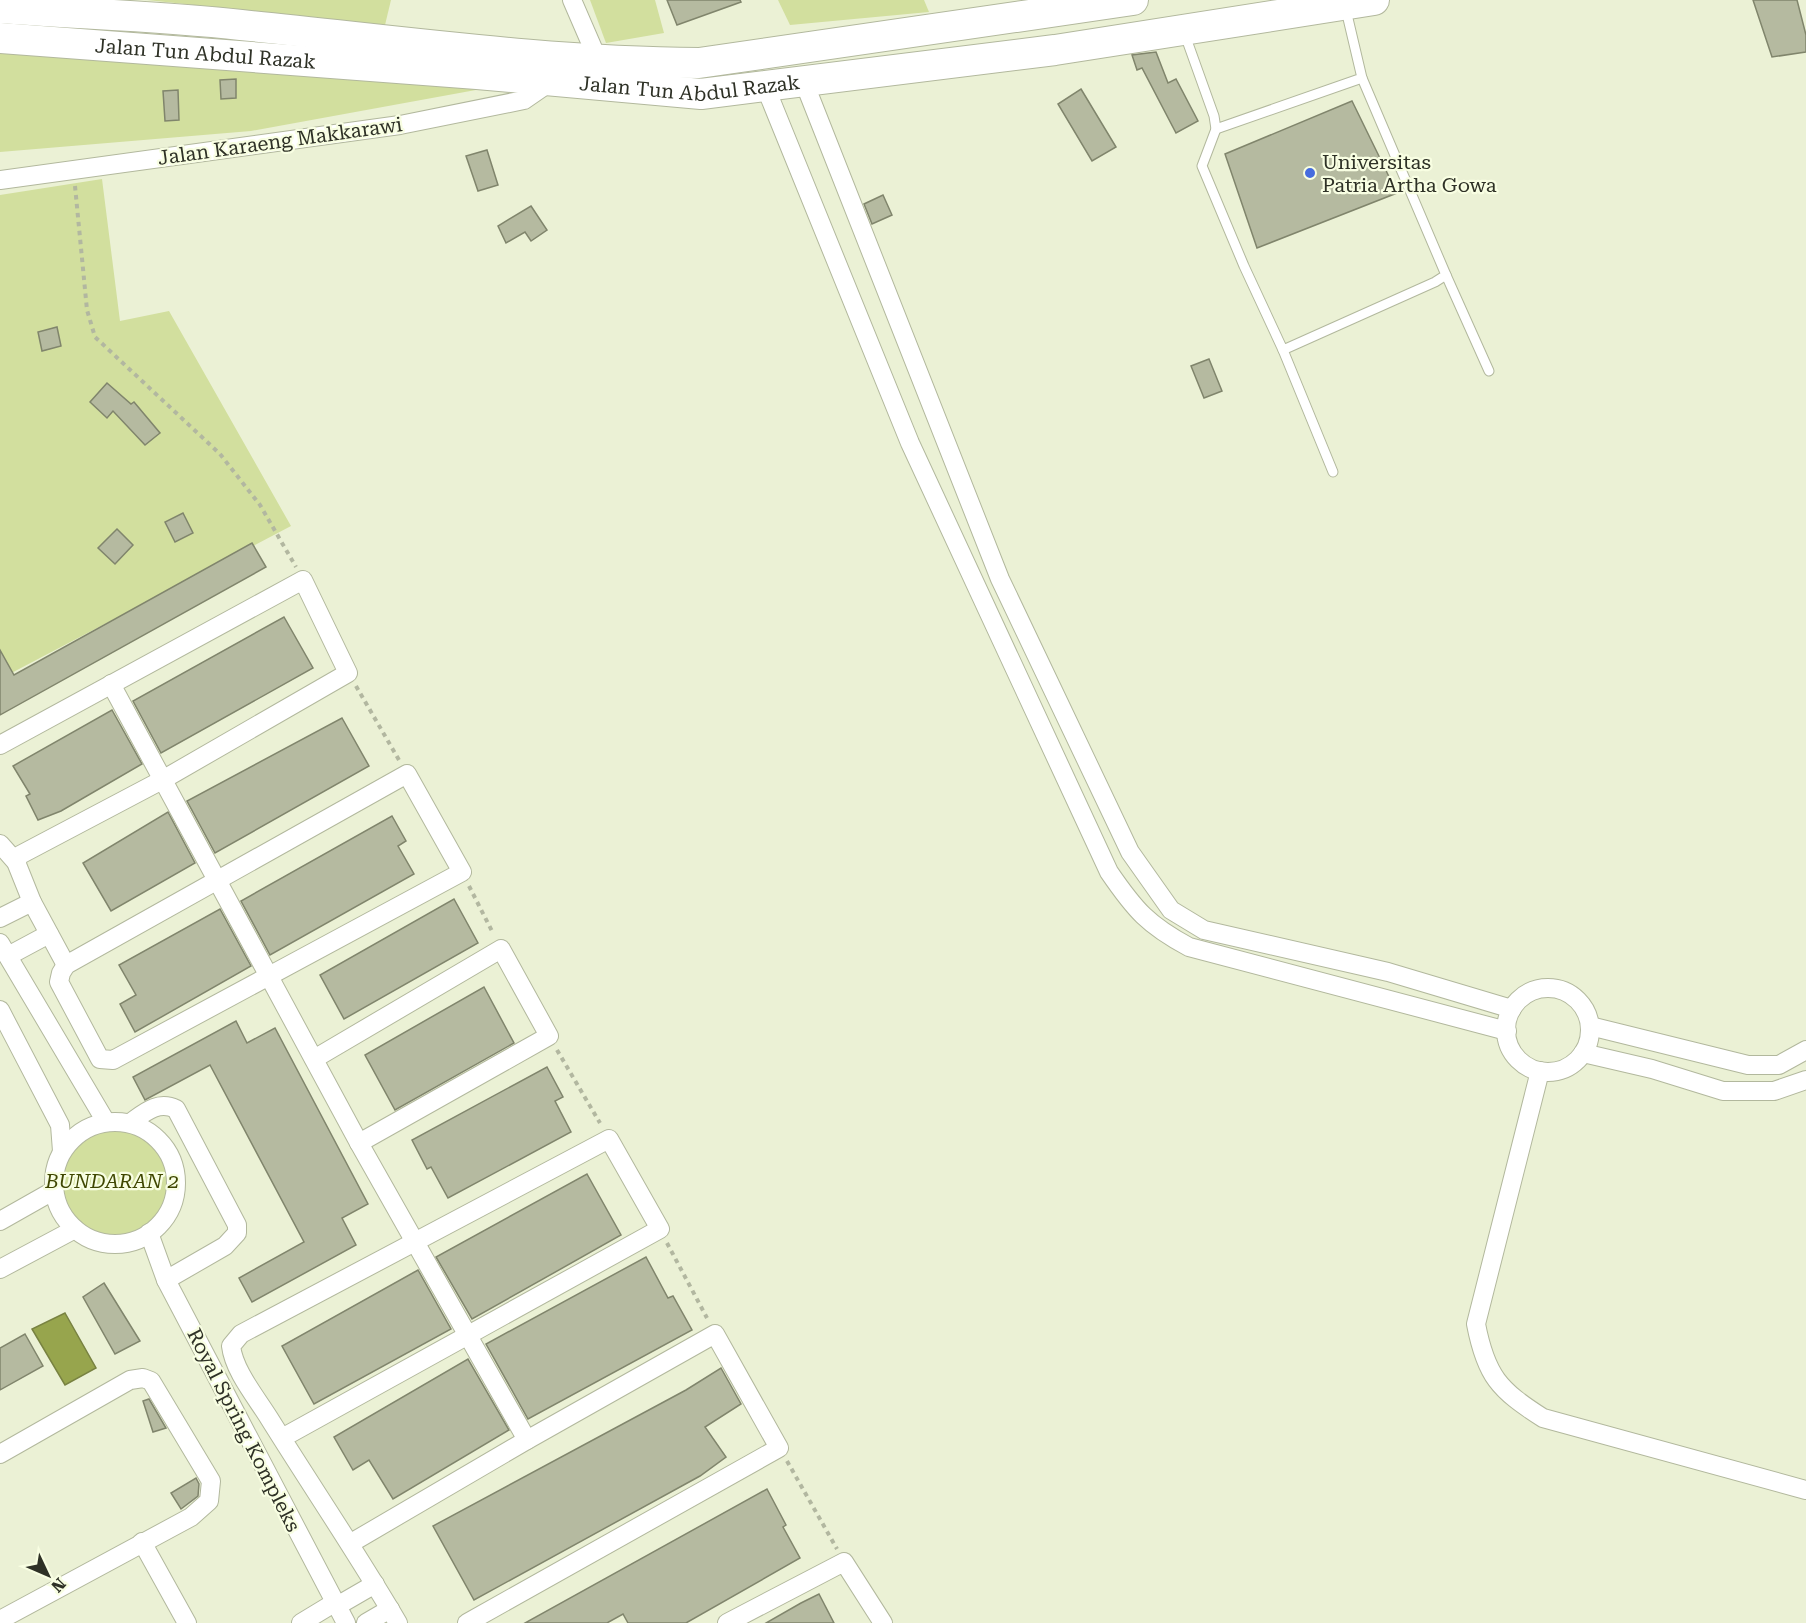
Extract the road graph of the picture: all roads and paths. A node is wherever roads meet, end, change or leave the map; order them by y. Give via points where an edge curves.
1 (572, 0) edge
2 (1133, 0) edge
3 (1374, 0) edge
4 (1345, 5) junction
5 (0, 8) edge
6 (1183, 30) junction
7 (0, 38) edge
8 (599, 59) junction
9 (555, 68) junction
10 (1362, 78) junction
11 (804, 82) junction
12 (765, 86) junction
13 (607, 88) junction
14 (1216, 129) junction
15 (73, 170) junction
16 (0, 180) edge
17 (1446, 275) junction
18 (1283, 350) junction
19 (1489, 372) dead end
20 (1332, 472) dead end
21 (303, 580) junction
22 (348, 673) junction
23 (111, 684) junction
24 (0, 745) edge
25 (408, 774) junction
26 (164, 779) junction
27 (0, 844) edge
28 (16, 862) junction
29 (462, 872) junction
30 (220, 880) junction
31 (32, 902) junction
32 (0, 918) edge
33 (50, 934) junction
34 (4, 949) edge
35 (501, 949) junction
36 (66, 965) junction
37 (269, 976) junction
38 (1512, 1009) junction
39 (0, 1010) edge
40 (1590, 1026) junction
41 (1507, 1031) junction
42 (549, 1036) junction
43 (1806, 1050) edge
44 (1583, 1053) junction
45 (314, 1059) junction
46 (1540, 1071) junction
47 (1806, 1080) edge
48 (106, 1122) junction
49 (130, 1123) junction
50 (609, 1139) junction
51 (359, 1143) junction
52 (62, 1151) junction
53 (53, 1191) junction
54 (0, 1221) edge
55 (660, 1228) junction
56 (75, 1229) junction
57 (149, 1233) junction
58 (416, 1240) junction
59 (0, 1269) edge
60 (166, 1280) junction
61 (468, 1333) junction
62 (715, 1334) junction
63 (282, 1438) junction
64 (526, 1440) junction
65 (779, 1448) junction
66 (0, 1454) edge
67 (1806, 1490) edge
68 (142, 1542) junction
69 (351, 1543) junction
70 (844, 1562) junction
71 (375, 1584) junction
72 (335, 1604) junction
73 (394, 1616) edge
74 (0, 1620) edge
75 (187, 1623) edge
76 (301, 1623) edge
77 (346, 1623) edge
78 (366, 1623) edge
79 (467, 1623) edge
80 (727, 1623) edge
81 (883, 1623) edge

1 - 8 street
2 - 8 main road, Jalan Tun Abdul Razak via 699,63
3 - 4 main road, Jalan Tun Abdul Razak
4 - 6 main road, Jalan Tun Abdul Razak
4 - 10 lane
5 - 9 main road, Jalan Tun Abdul Razak via 238,24 466,49
6 - 11 main road, Jalan Tun Abdul Razak
6 - 14 lane
7 - 9 main road, Jalan Tun Abdul Razak
8 - 9 main road, Jalan Tun Abdul Razak
8 - 13 street
9 - 13 main road, Jalan Tun Abdul Razak
9 - 15 street, Jalan Karaeng Makkarawi via 524,100 451,116
10 - 14 lane
10 - 17 lane
11 - 12 main road, Jalan Tun Abdul Razak
11 - 38 street via 1000,579 1130,852 1154,890 1171,910 1204,930 1388,972
12 - 13 main road, Jalan Tun Abdul Razak via 701,94
12 - 41 street via 910,443 1109,873 1136,912 1160,932 1189,947
14 - 18 lane via 1202,166
15 - 16 street, Jalan Karaeng Makkarawi
15 - 21 path via 87,310 95,337 220,454 260,505
17 - 18 lane
17 - 19 lane
18 - 20 lane
21 - 22 street
21 - 23 street
22 - 25 path
22 - 26 street
23 - 24 street
23 - 26 street
25 - 29 street
25 - 30 street
26 - 28 street via 20,855
26 - 30 street
27 - 28 street
28 - 31 street
29 - 35 path
29 - 37 street
30 - 36 street
30 - 37 street
31 - 32 street
31 - 33 street
33 - 34 street
33 - 36 street
34 - 48 street
35 - 42 street
35 - 45 street
36 - 37 street via 59,978 61,988 96,1053 106,1060 113,1060
37 - 45 street
38 - 40 street via 1532,992 1558,989 1580,1003
38 - 41 street
39 - 52 street via 60,1125
40 - 43 street via 1748,1065 1779,1065
40 - 44 street
41 - 46 street via 1511,1050 1520,1062
42 - 50 path
42 - 51 street
44 - 46 street via 1560,1070
44 - 47 street via 1723,1090 1774,1091
45 - 51 street
46 - 67 street via 1476,1324 1490,1373 1510,1397 1543,1418
48 - 49 street
48 - 52 street via 81,1132
49 - 57 street via 160,1141 175,1172 171,1206
49 - 60 street via 160,1105 176,1109 237,1225 237,1233 225,1246
50 - 55 street
50 - 58 street
51 - 58 street
52 - 53 street via 53,1177
53 - 54 street
53 - 56 street via 61,1212
55 - 61 street
55 - 62 path
56 - 57 street via 105,1243 128,1242
56 - 59 street
57 - 60 street, Royal Spring Kompleks
58 - 61 street
58 - 63 street via 235,1339 232,1354
60 - 72 street, Royal Spring Kompleks
61 - 63 street
61 - 64 street
62 - 64 street
62 - 65 street
63 - 69 street
64 - 69 street
65 - 70 path
65 - 79 street
66 - 68 street via 130,1380 151,1381 211,1481 211,1493 209,1501 191,1517
68 - 74 street
68 - 75 street
69 - 71 street
70 - 80 street
70 - 81 street
71 - 72 street
71 - 73 street
72 - 76 street
72 - 77 street, Royal Spring Kompleks
73 - 78 street

